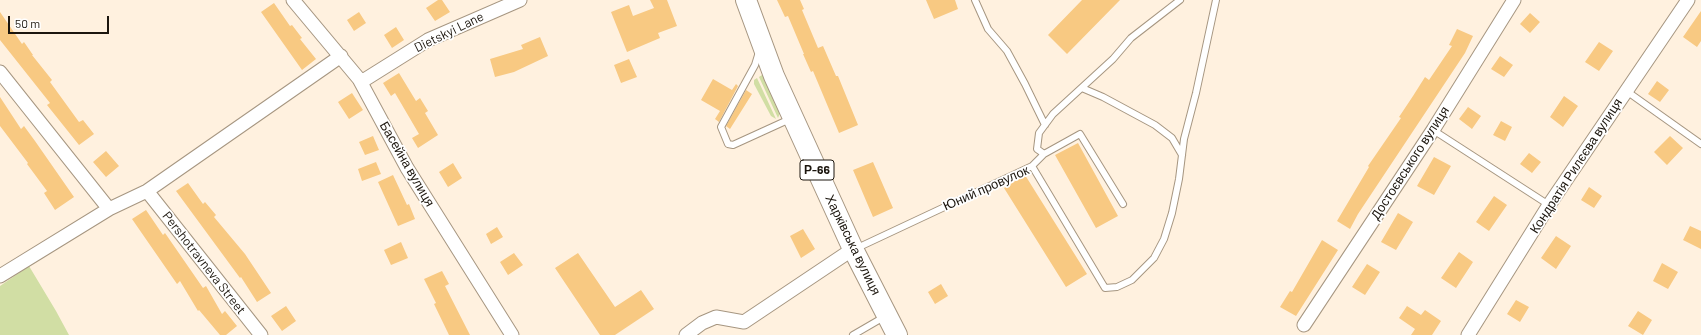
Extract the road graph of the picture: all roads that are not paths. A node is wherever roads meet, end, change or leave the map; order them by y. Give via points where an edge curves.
1 (293, 0) edge
2 (520, 0) edge
3 (746, 0) edge
4 (975, 0) edge
5 (1180, 0) edge
6 (1216, 0) edge
7 (1514, 0) edge
8 (1688, 0) edge
9 (761, 42) junction
10 (341, 56) junction
11 (0, 72) edge
12 (361, 82) junction
13 (1082, 88) junction
14 (1625, 90) junction
15 (793, 118) junction
16 (1045, 125) junction
17 (1433, 130) junction
18 (1701, 144) edge
19 (1044, 154) junction
20 (1182, 155) junction
21 (1032, 166) junction
22 (147, 191) junction
23 (1123, 204) dead end
24 (1549, 206) junction
25 (109, 209) junction
26 (854, 250) junction
27 (0, 276) edge
28 (887, 315) junction
29 (1304, 325) dead end
30 (261, 335) edge
31 (512, 335) edge
32 (686, 335) edge
33 (853, 335) edge
34 (897, 335) edge
35 (1468, 335) edge

1 - 10 street, Басейна вулиця
2 - 12 street, Dietskyi Lane via 428,40
3 - 9 main road, Харківська вулиця / Р-66
4 - 16 lane via 988,29 1007,51
5 - 13 lane via 1131,38
6 - 20 lane
7 - 17 street, Достоєвського вулиця
8 - 14 street, Кондратія Рилєєва вулиця
9 - 15 main road, Харківська вулиця / Р-66
9 - 15 lane via 755,66 721,127 728,144 733,145
10 - 12 street, Басейна вулиця
10 - 22 street
11 - 25 street
12 - 31 street, Басейна вулиця via 407,168
13 - 16 lane via 1053,114
13 - 20 lane via 1155,125 1172,138
14 - 18 lane
14 - 24 street, Кондратія Рилєєва вулиця
15 - 26 main road, Харківська вулиця / Р-66
16 - 19 lane via 1039,133 1037,149
17 - 24 lane
17 - 29 street, Достоєвського вулиця
19 - 21 lane
19 - 23 lane via 1080,134
20 - 21 lane, Юний провулок via 1172,213 1164,239 1154,258 1132,280 1117,287 1104,288
21 - 26 lane, Юний провулок
22 - 25 street
22 - 30 street, Pershotravneva Street
24 - 35 street, Кондратія Рилєєва вулиця
25 - 27 street
26 - 28 main road, Харківська вулиця / Р-66
26 - 32 street via 744,322 716,317 702,323
28 - 33 lane
28 - 34 main road, Харківська вулиця / Р-66

